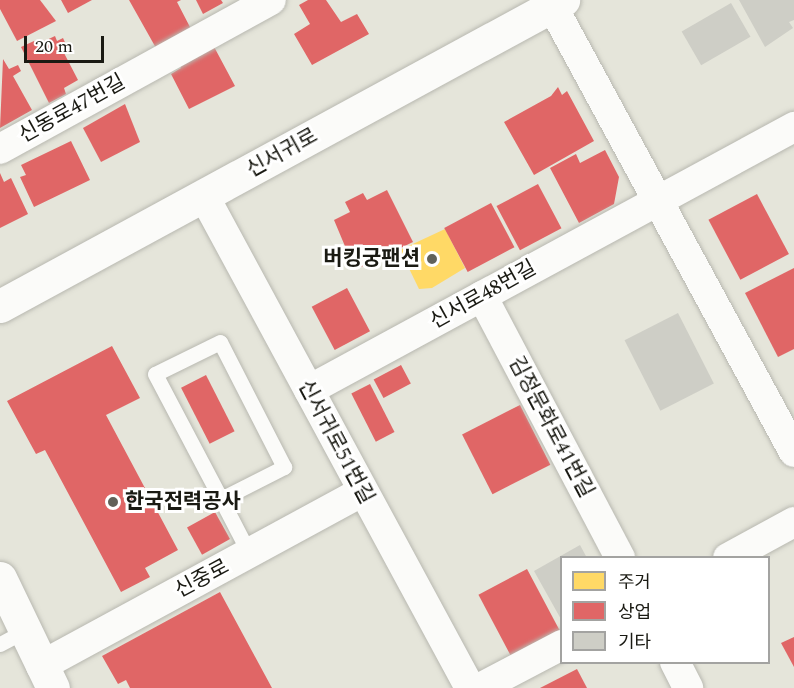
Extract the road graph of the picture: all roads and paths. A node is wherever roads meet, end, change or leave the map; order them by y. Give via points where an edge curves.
1 (271, 0) edge
2 (555, 2) edge
3 (794, 127) edge
4 (0, 149) edge
5 (204, 196) junction
6 (657, 201) junction
7 (482, 296) junction
8 (0, 306) edge
9 (309, 390) junction
10 (794, 452) edge
11 (363, 491) junction
12 (221, 499) junction
13 (794, 522) edge
14 (249, 553) junction
15 (619, 556) edge
16 (732, 556) edge
17 (2, 588) edge
18 (14, 636) edge
19 (560, 646) edge
20 (676, 664) edge
21 (47, 677) edge
22 (470, 688) edge
23 (480, 688) edge
24 (688, 688) edge

1 - 4 street, 신동로47번길
2 - 5 street, 신서귀로
2 - 6 street
3 - 6 street, 신서로48번길
5 - 8 street, 신서귀로
5 - 9 street, 신서귀로51번길
6 - 7 street, 신서로48번길
6 - 10 street
7 - 9 street, 신서로48번길
7 - 15 street, 김정문화로41번길
9 - 11 street, 신서귀로51번길
11 - 14 street, 신중로
11 - 22 street, 신서귀로51번길
12 - 12 lane via 155,374 220,342 284,467
12 - 14 lane
13 - 16 street
14 - 21 street, 신중로
17 - 18 street, 신중로
18 - 21 street, 신중로
19 - 23 street
20 - 24 street

